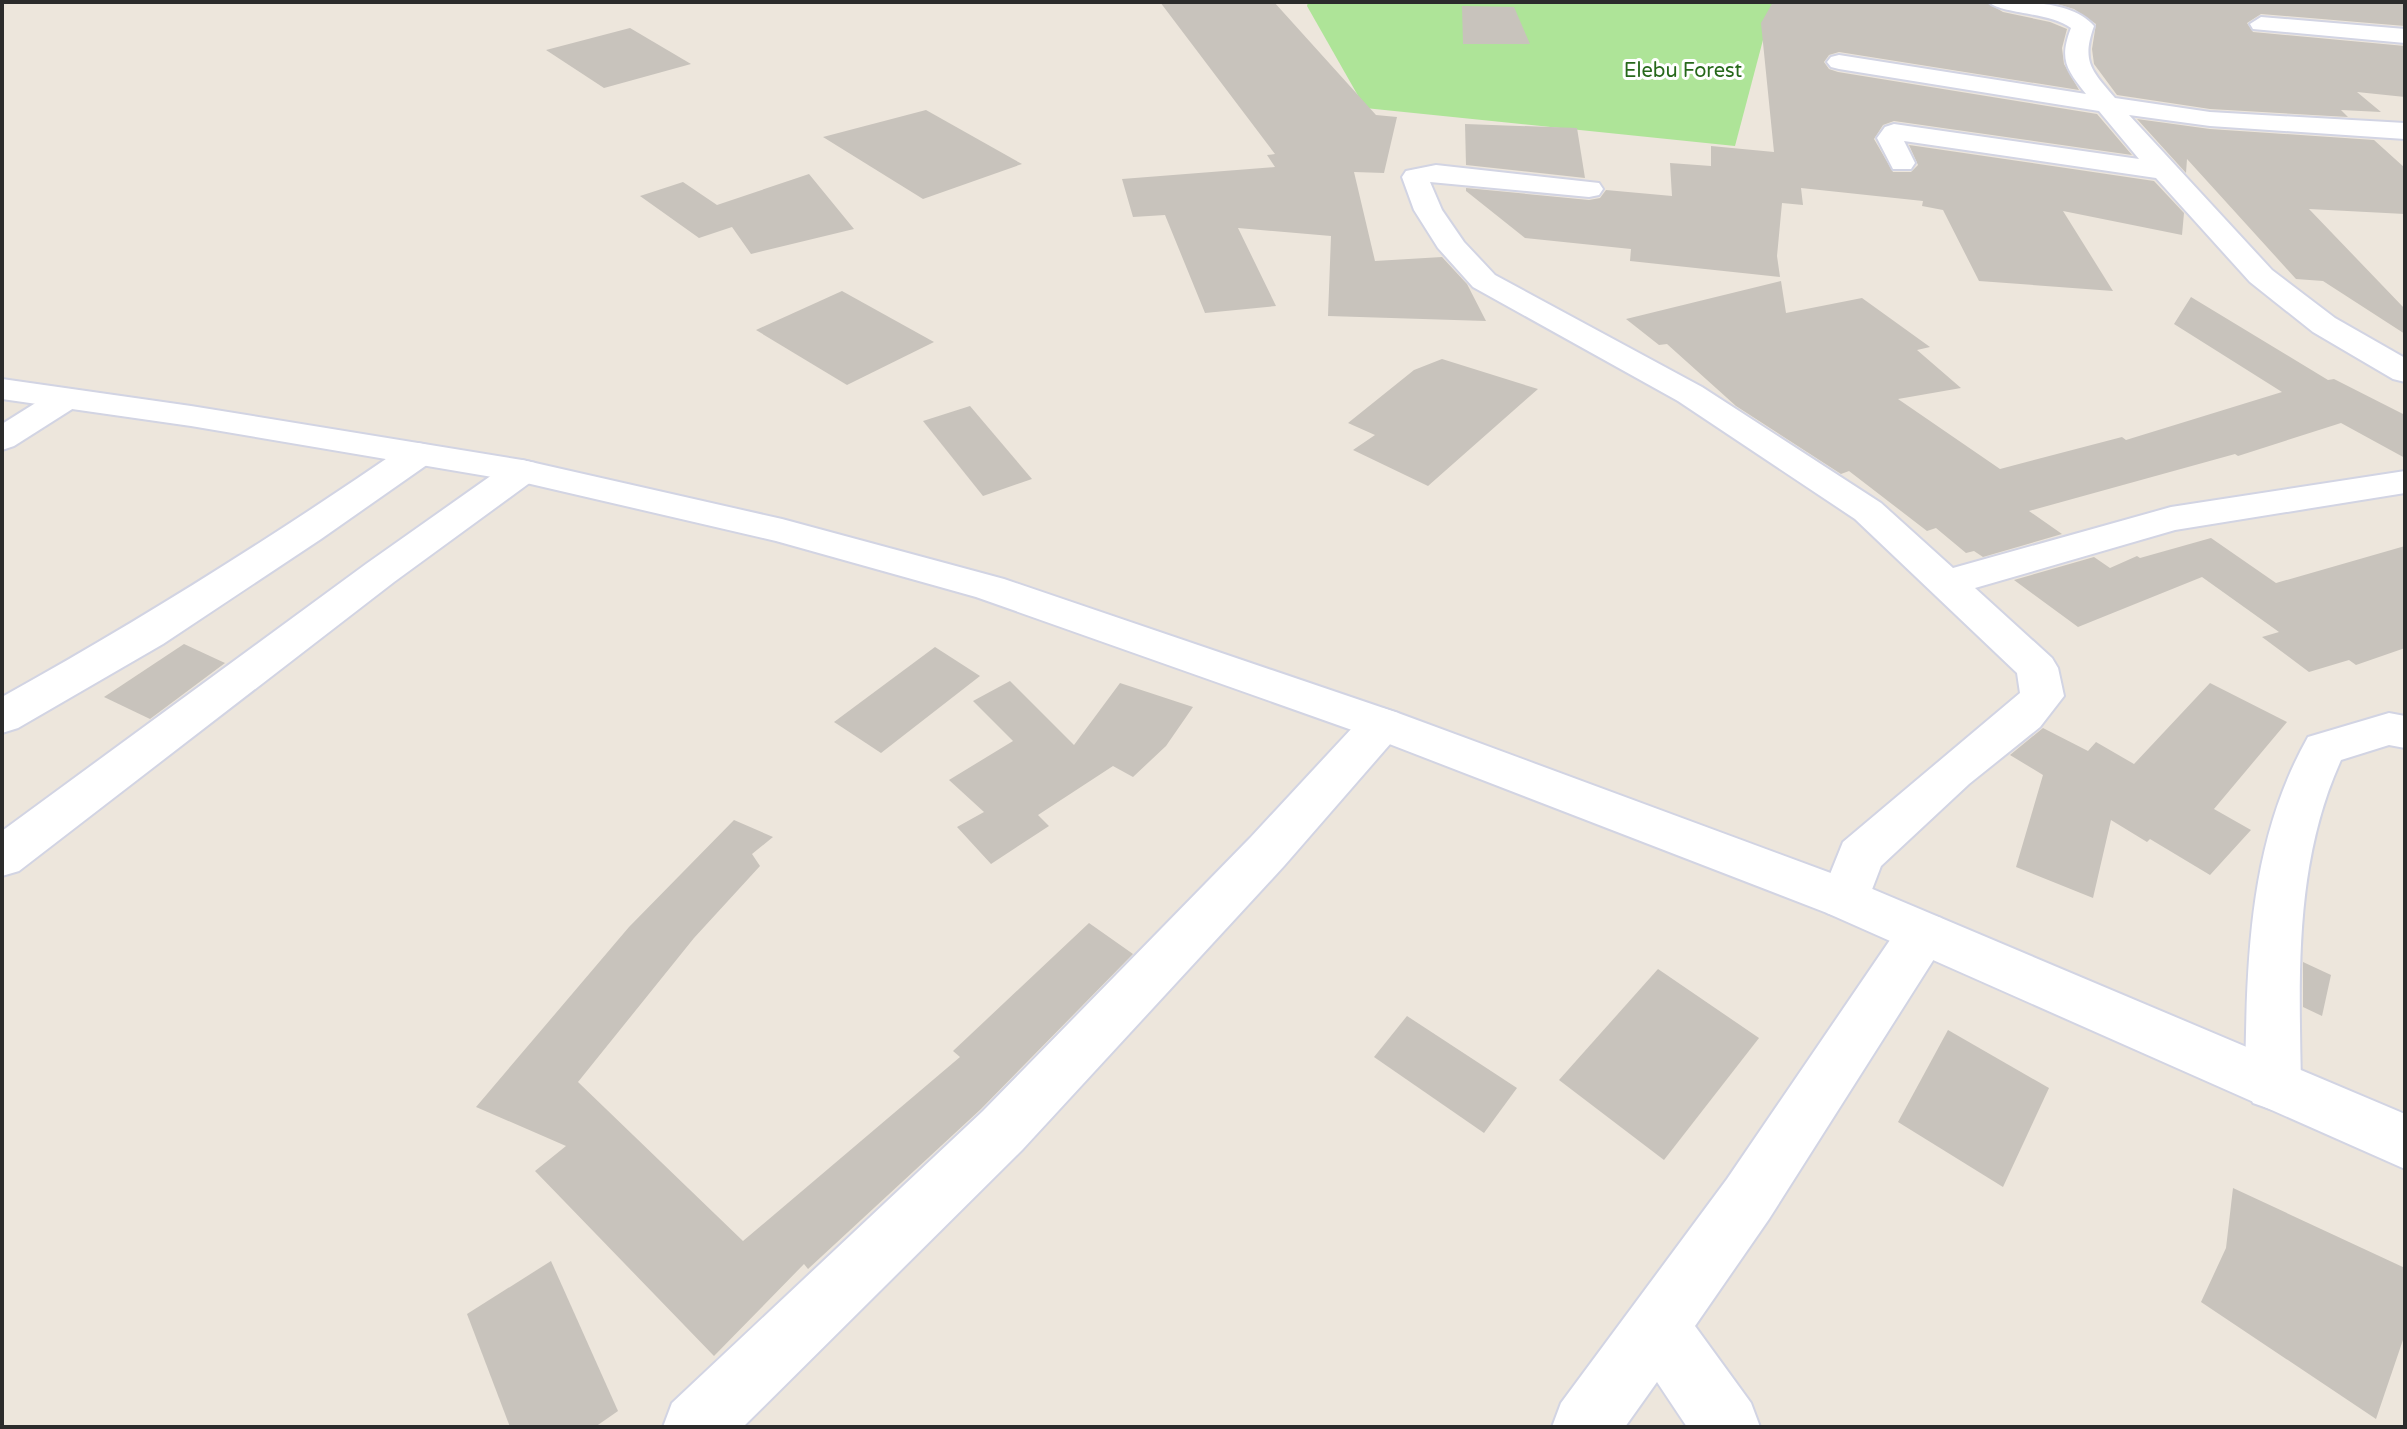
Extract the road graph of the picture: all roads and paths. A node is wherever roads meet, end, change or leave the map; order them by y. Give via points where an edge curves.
1 (2000, 2) edge
2 (2261, 24) dead end
3 (2405, 36) edge
4 (1839, 62) dead end
5 (2104, 105) junction
6 (2405, 131) edge
7 (1902, 163) dead end
8 (2164, 171) junction
9 (1589, 189) dead end
10 (2405, 372) edge
11 (2, 389) edge
12 (65, 399) junction
13 (2, 439) edge
14 (418, 454) junction
15 (522, 471) junction
16 (2405, 482) edge
17 (1947, 583) junction
18 (2, 717) edge
19 (1382, 724) junction
20 (2405, 732) edge
21 (2, 857) edge
22 (1845, 899) junction
23 (1923, 933) junction
24 (2273, 1085) junction
25 (2405, 1142) edge
26 (1658, 1328) junction
27 (696, 1427) edge
28 (1585, 1427) edge
29 (1727, 1427) edge

1 - 5 street via 2051,10 2083,26 2076,45 2078,69
2 - 3 street
4 - 5 street
5 - 6 street via 2210,119
5 - 8 street
7 - 8 street via 1890,138 1894,132
8 - 10 street via 2261,276 2324,325
9 - 17 street via 1436,173 1415,177 1428,210 1453,248 1484,281 1690,394 1784,454 1868,511
11 - 12 street
12 - 13 street
12 - 14 street
14 - 15 street
14 - 18 street via 148,634
15 - 19 street via 782,531 990,588
15 - 21 street
16 - 17 street via 2171,519
17 - 22 street via 2037,668 2042,696 1860,856
19 - 22 street
19 - 27 street via 1003,1130
20 - 24 street via 2389,729 2324,749 2305,782 2289,840 2273,955
22 - 23 street
23 - 24 street
23 - 26 street
24 - 25 street
26 - 28 street
26 - 29 street

